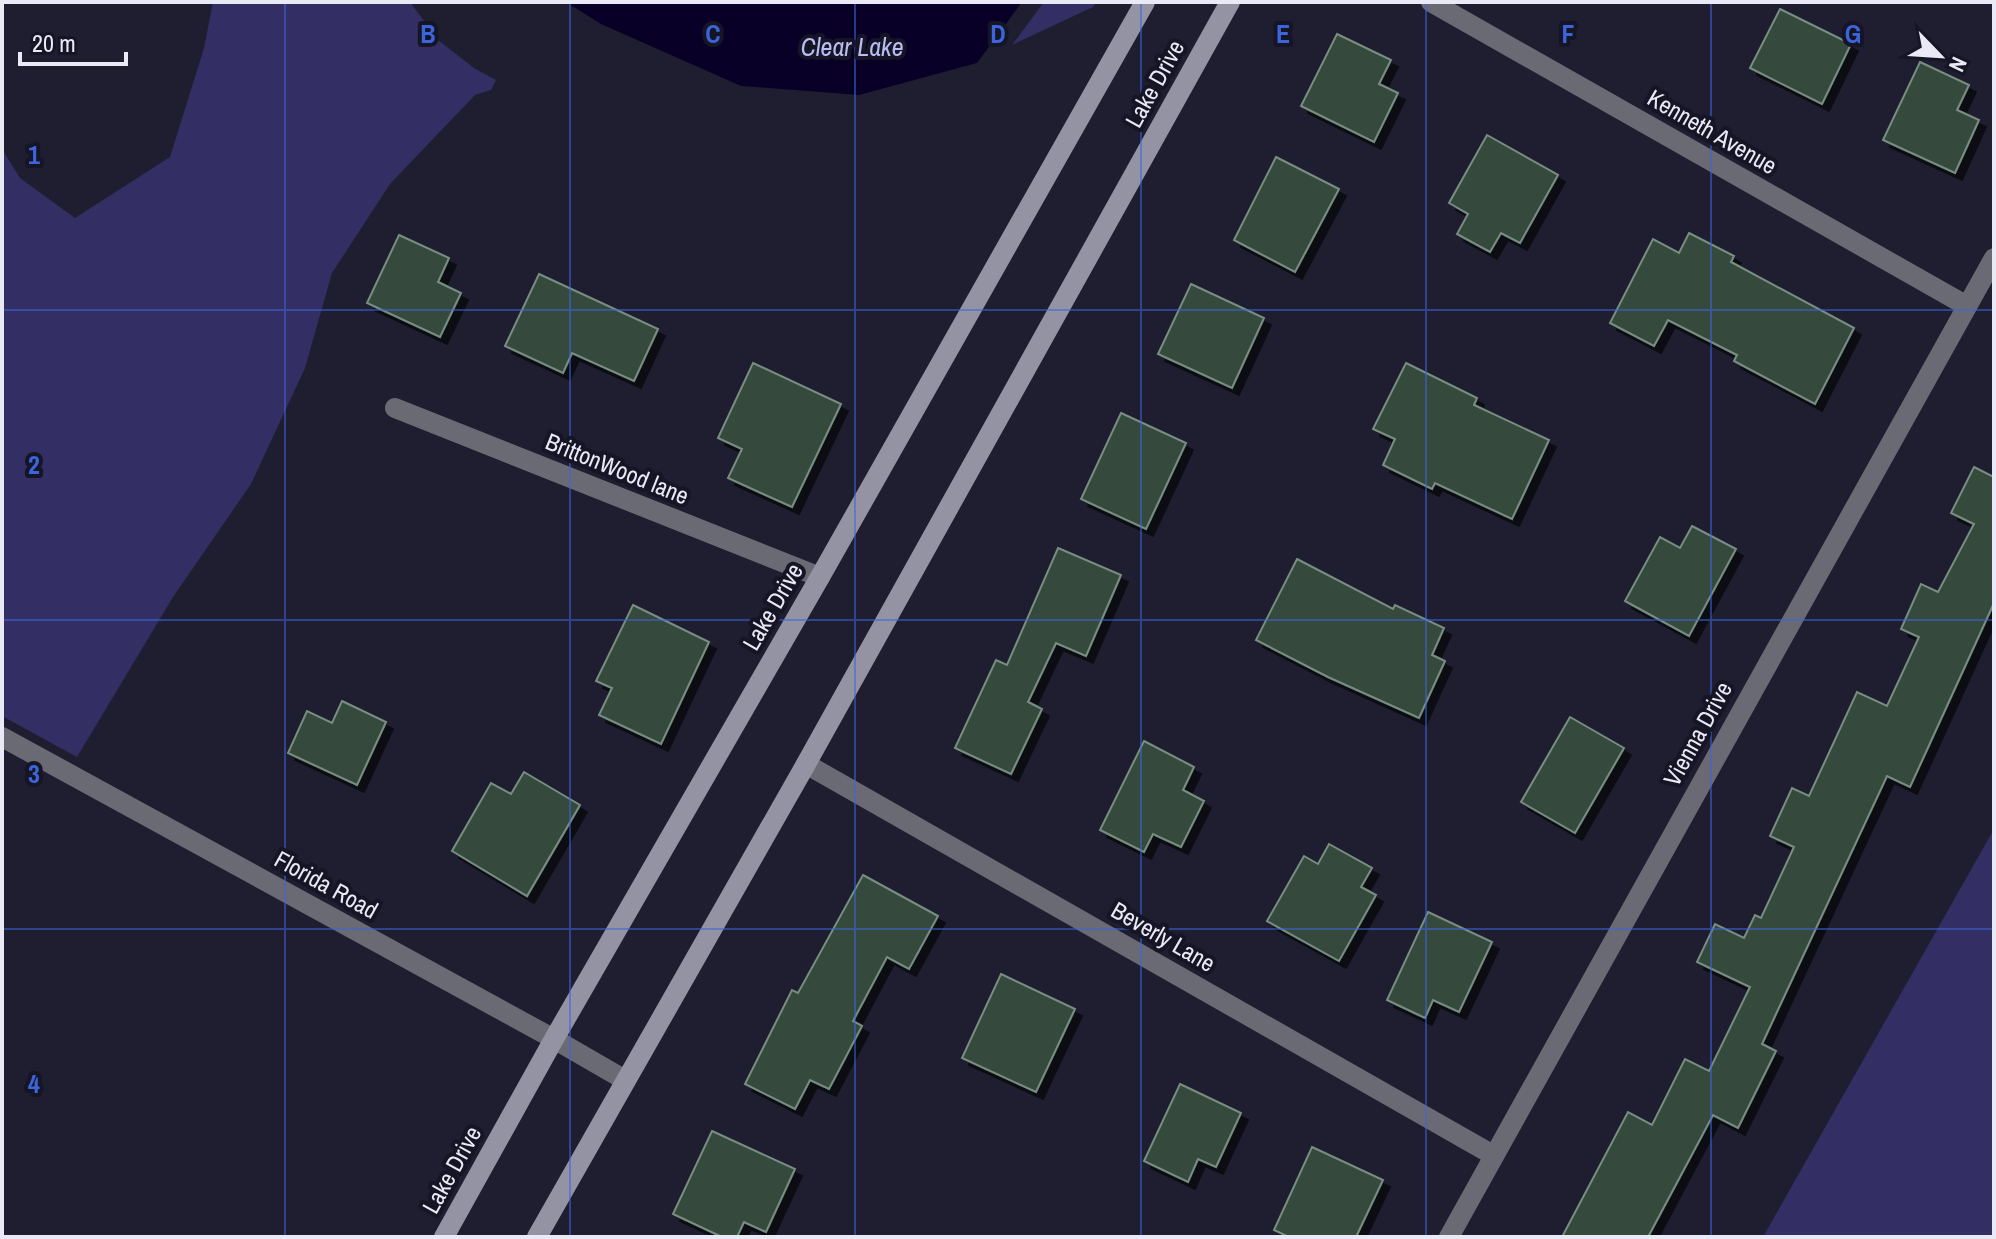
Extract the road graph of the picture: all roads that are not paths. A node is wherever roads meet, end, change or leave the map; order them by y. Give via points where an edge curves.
1 (1145, 2) edge
2 (1230, 2) edge
3 (1431, 2) edge
4 (1994, 258) edge
5 (1967, 306) junction
6 (395, 408) dead end
7 (820, 577) junction
8 (2, 737) edge
9 (806, 764) junction
10 (554, 1039) junction
11 (625, 1080) junction
12 (1493, 1155) junction
13 (444, 1237) edge
14 (537, 1237) edge
15 (1449, 1237) edge

1 - 7 main road, Lake Drive
2 - 9 main road, Lake Drive
3 - 5 street, Kenneth Avenue
4 - 5 street, Vienna Drive
5 - 12 street, Vienna Drive
6 - 7 street, BrittonWood lane
7 - 10 main road, Lake Drive
8 - 10 street, Florida Road
9 - 11 main road, Lake Drive
9 - 12 street, Beverly Lane
10 - 11 street, Florida Road
10 - 13 main road, Lake Drive
11 - 14 main road, Lake Drive
12 - 15 street, Vienna Drive

